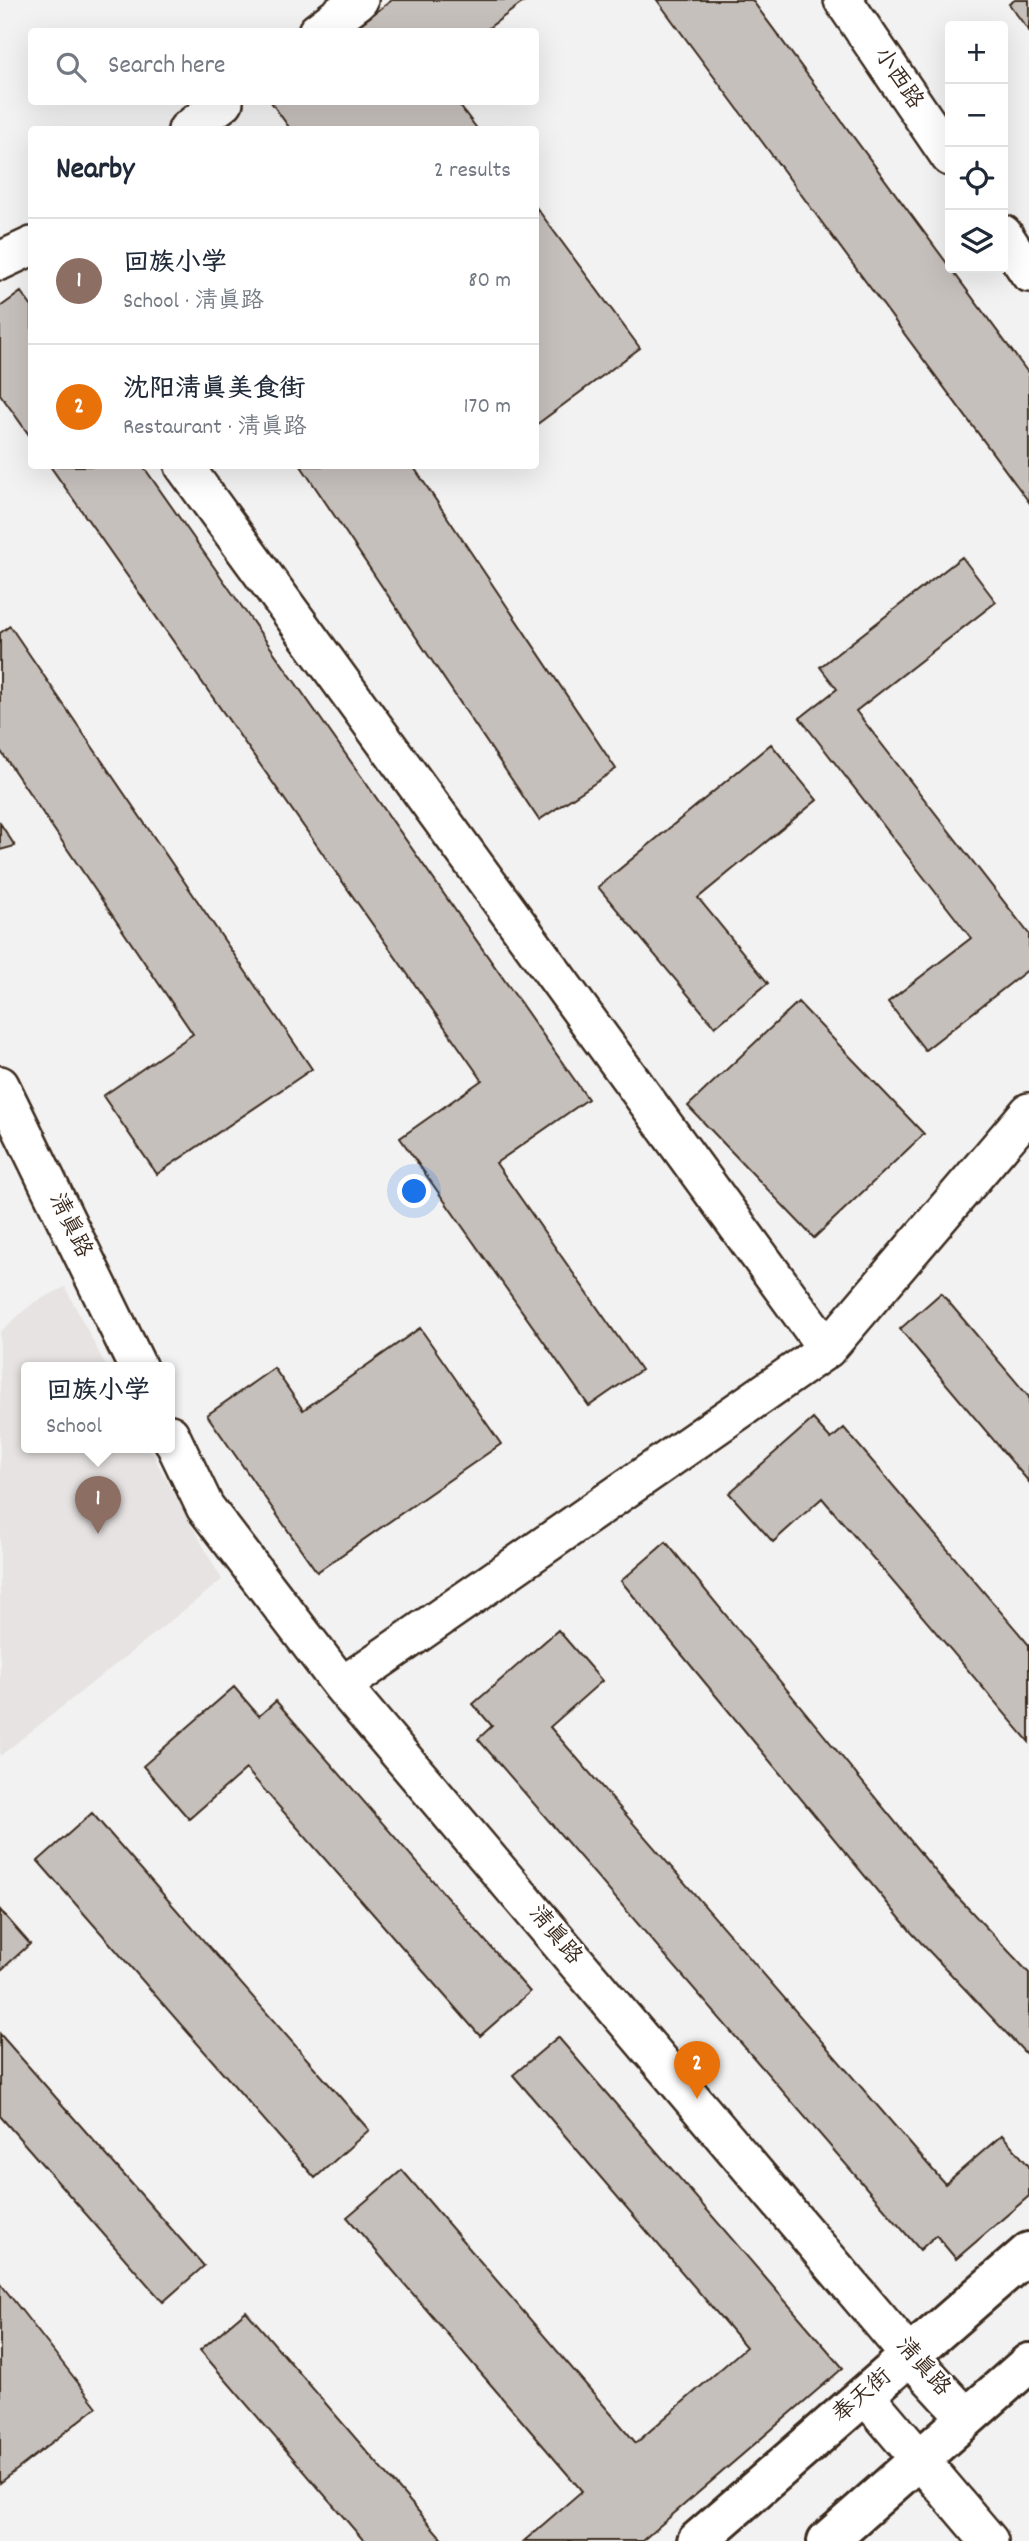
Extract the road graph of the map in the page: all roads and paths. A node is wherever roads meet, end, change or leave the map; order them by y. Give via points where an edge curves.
1 (359, 0) edge
2 (843, 0) edge
3 (322, 28) edge
4 (220, 105) edge
5 (192, 126) edge
6 (945, 150) edge
7 (1008, 242) edge
8 (1029, 273) edge
9 (186, 469) edge
10 (0, 1085) edge
11 (1029, 1112) edge
12 (827, 1349) junction
13 (135, 1362) edge
14 (175, 1444) edge
15 (342, 1686) junction
16 (1029, 2252) edge
17 (910, 2356) junction
18 (1029, 2363) edge
19 (865, 2395) junction
20 (967, 2418) junction
21 (919, 2460) junction
22 (697, 2541) edge
23 (827, 2541) edge
24 (989, 2541) edge

1 - 3 street
2 - 6 street, 小西路
4 - 5 street
7 - 8 street
9 - 12 street
10 - 13 street, 清真路
11 - 12 street
12 - 15 street
14 - 15 street, 清真路 via 205,1507
15 - 17 street, 清真路
16 - 17 main road, 奉天街
17 - 19 main road, 奉天街
17 - 20 street, 清真路
18 - 20 main road
19 - 21 street
19 - 22 main road, 奉天街
20 - 21 main road
21 - 23 main road
21 - 24 street

